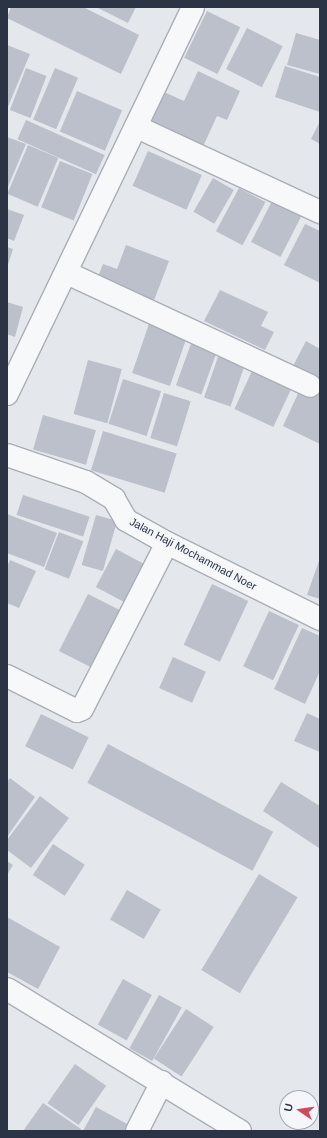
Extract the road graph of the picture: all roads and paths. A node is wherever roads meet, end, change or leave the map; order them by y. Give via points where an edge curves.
1 (194, 7) edge
2 (137, 128) junction
3 (320, 212) edge
4 (67, 273) junction
5 (310, 386) dead end
6 (7, 394) edge
7 (7, 455) edge
8 (167, 543) junction
9 (320, 619) edge
10 (7, 676) edge
11 (7, 989) edge
12 (162, 1082) junction
13 (137, 1131) edge
14 (240, 1131) edge

1 - 2 street
2 - 3 street
2 - 4 street
4 - 5 street
4 - 6 street
7 - 8 street, Jalan Haji Mochammad Noer via 86,482 114,499 126,520
8 - 9 street, Jalan Haji Mochammad Noer
8 - 10 street via 82,709 77,711
11 - 12 street
12 - 13 street
12 - 14 street

